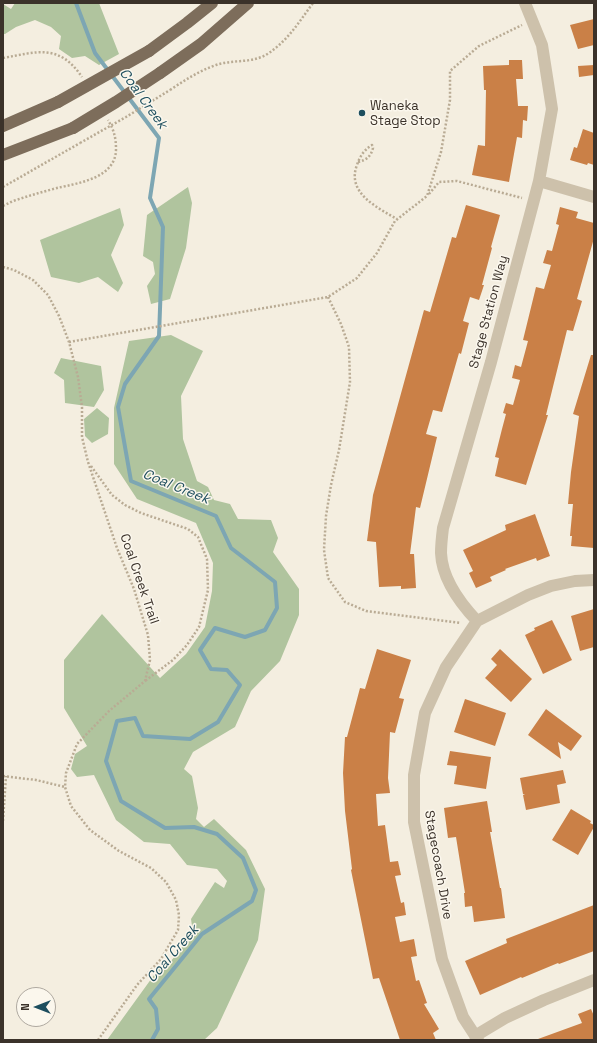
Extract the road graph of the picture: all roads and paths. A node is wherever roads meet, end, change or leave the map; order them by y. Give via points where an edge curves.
1 (212, 3) edge
2 (248, 3) edge
3 (313, 3) edge
4 (525, 3) edge
5 (532, 21) junction
6 (3, 126) edge
7 (3, 155) edge
8 (358, 162) junction
9 (539, 181) junction
10 (3, 187) edge
11 (427, 196) junction
12 (594, 197) edge
13 (534, 201) junction
14 (397, 219) junction
15 (3, 267) edge
16 (328, 297) junction
17 (69, 342) junction
18 (88, 462) junction
19 (594, 580) edge
20 (477, 621) junction
21 (145, 681) junction
22 (5, 776) edge
23 (65, 787) junction
24 (3, 821) edge
25 (594, 980) edge
26 (477, 1038) edge
27 (98, 1040) edge

1 - 6 main road, bridge via 149,51 58,102
2 - 7 main road, bridge via 201,44 116,102 73,128
3 - 10 path, bridge via 293,32 269,53 258,58 217,65 193,75 126,117
4 - 5 street, Stage Station Way
5 - 9 street, Stage Station Way via 542,45 552,110
5 - 11 path via 479,46 450,71 450,100 441,152
8 - 8 path via 363,153 372,145 370,156
8 - 14 path via 355,175 359,191 374,205
9 - 12 street
9 - 13 street, Stage Station Way
11 - 13 path via 439,182 456,181
11 - 14 path
13 - 20 street, Stage Station Way via 443,528 441,554 446,575 458,598
14 - 16 path via 377,254 357,278
15 - 17 path, Coal Creek Trail via 33,280 48,295
16 - 17 path
16 - 20 path via 342,324 349,347 350,382 326,516 324,550 328,578 346,602 366,611 459,623
17 - 18 path, Coal Creek Trail via 78,377 82,437
18 - 21 path, Coal Creek Trail via 148,635 150,660
18 - 21 path via 112,494 125,505 188,529 198,537 207,559 208,590 199,627 173,660
19 - 20 street via 551,586
20 - 26 street, Stagecoach Drive via 446,667 425,713 414,775 414,822 442,959 463,1017
21 - 23 path via 109,711 77,744 66,773
22 - 23 path
22 - 24 path
23 - 27 path via 71,806 90,830 119,851 151,868 166,882 176,900 179,915 178,930 161,959 137,985
25 - 26 street via 505,1018

